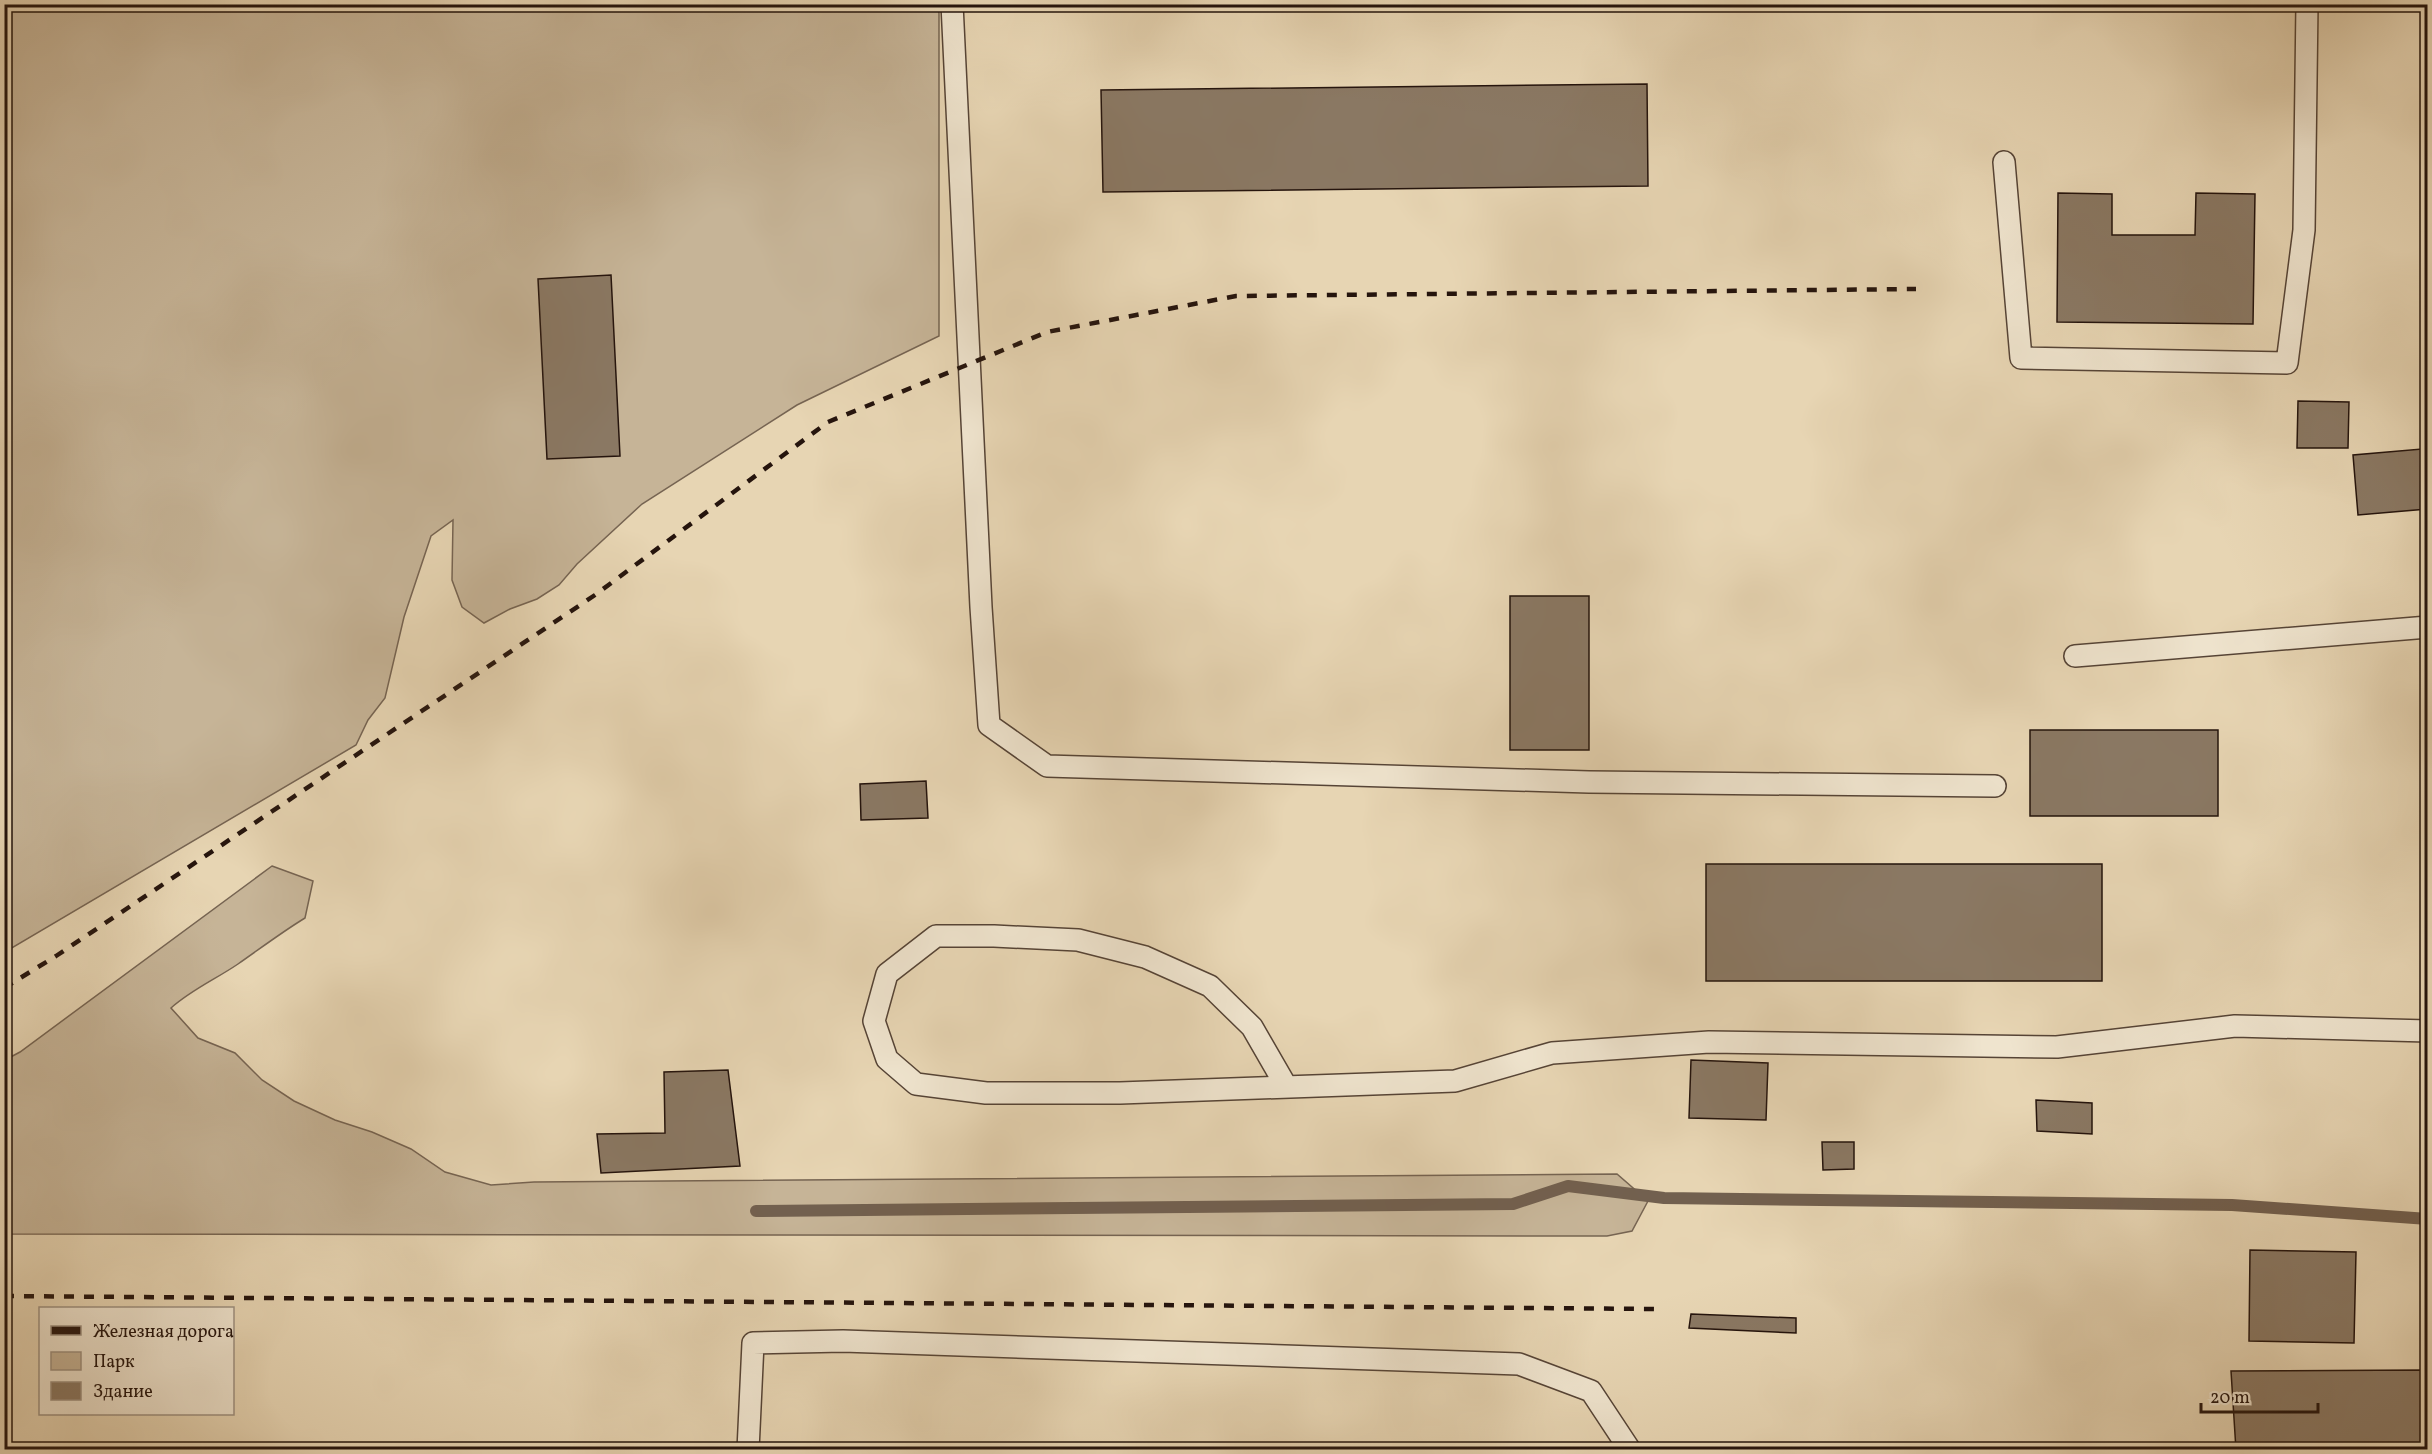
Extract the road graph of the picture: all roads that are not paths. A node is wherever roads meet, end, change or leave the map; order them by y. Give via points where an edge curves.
1 (952, 4) edge
2 (2307, 4) edge
3 (2004, 162) dead end
4 (2427, 627) edge
5 (2075, 656) dead end
6 (1995, 786) dead end
7 (2427, 1031) edge
8 (1286, 1086) junction
9 (748, 1449) edge
10 (1630, 1449) edge

1 - 6 lane via 989,725 1047,766 1589,782
2 - 3 lane via 2304,230 2287,363 2021,358
4 - 5 lane
7 - 8 lane via 2235,1026 2057,1047 1709,1042 1552,1053 1455,1081
8 - 8 lane via 986,1094 916,1084 887,1059 874,1021 887,974 936,936 1078,940 1144,957 1210,986 1252,1027
9 - 10 lane via 753,1343 843,1341 1519,1364 1591,1390

